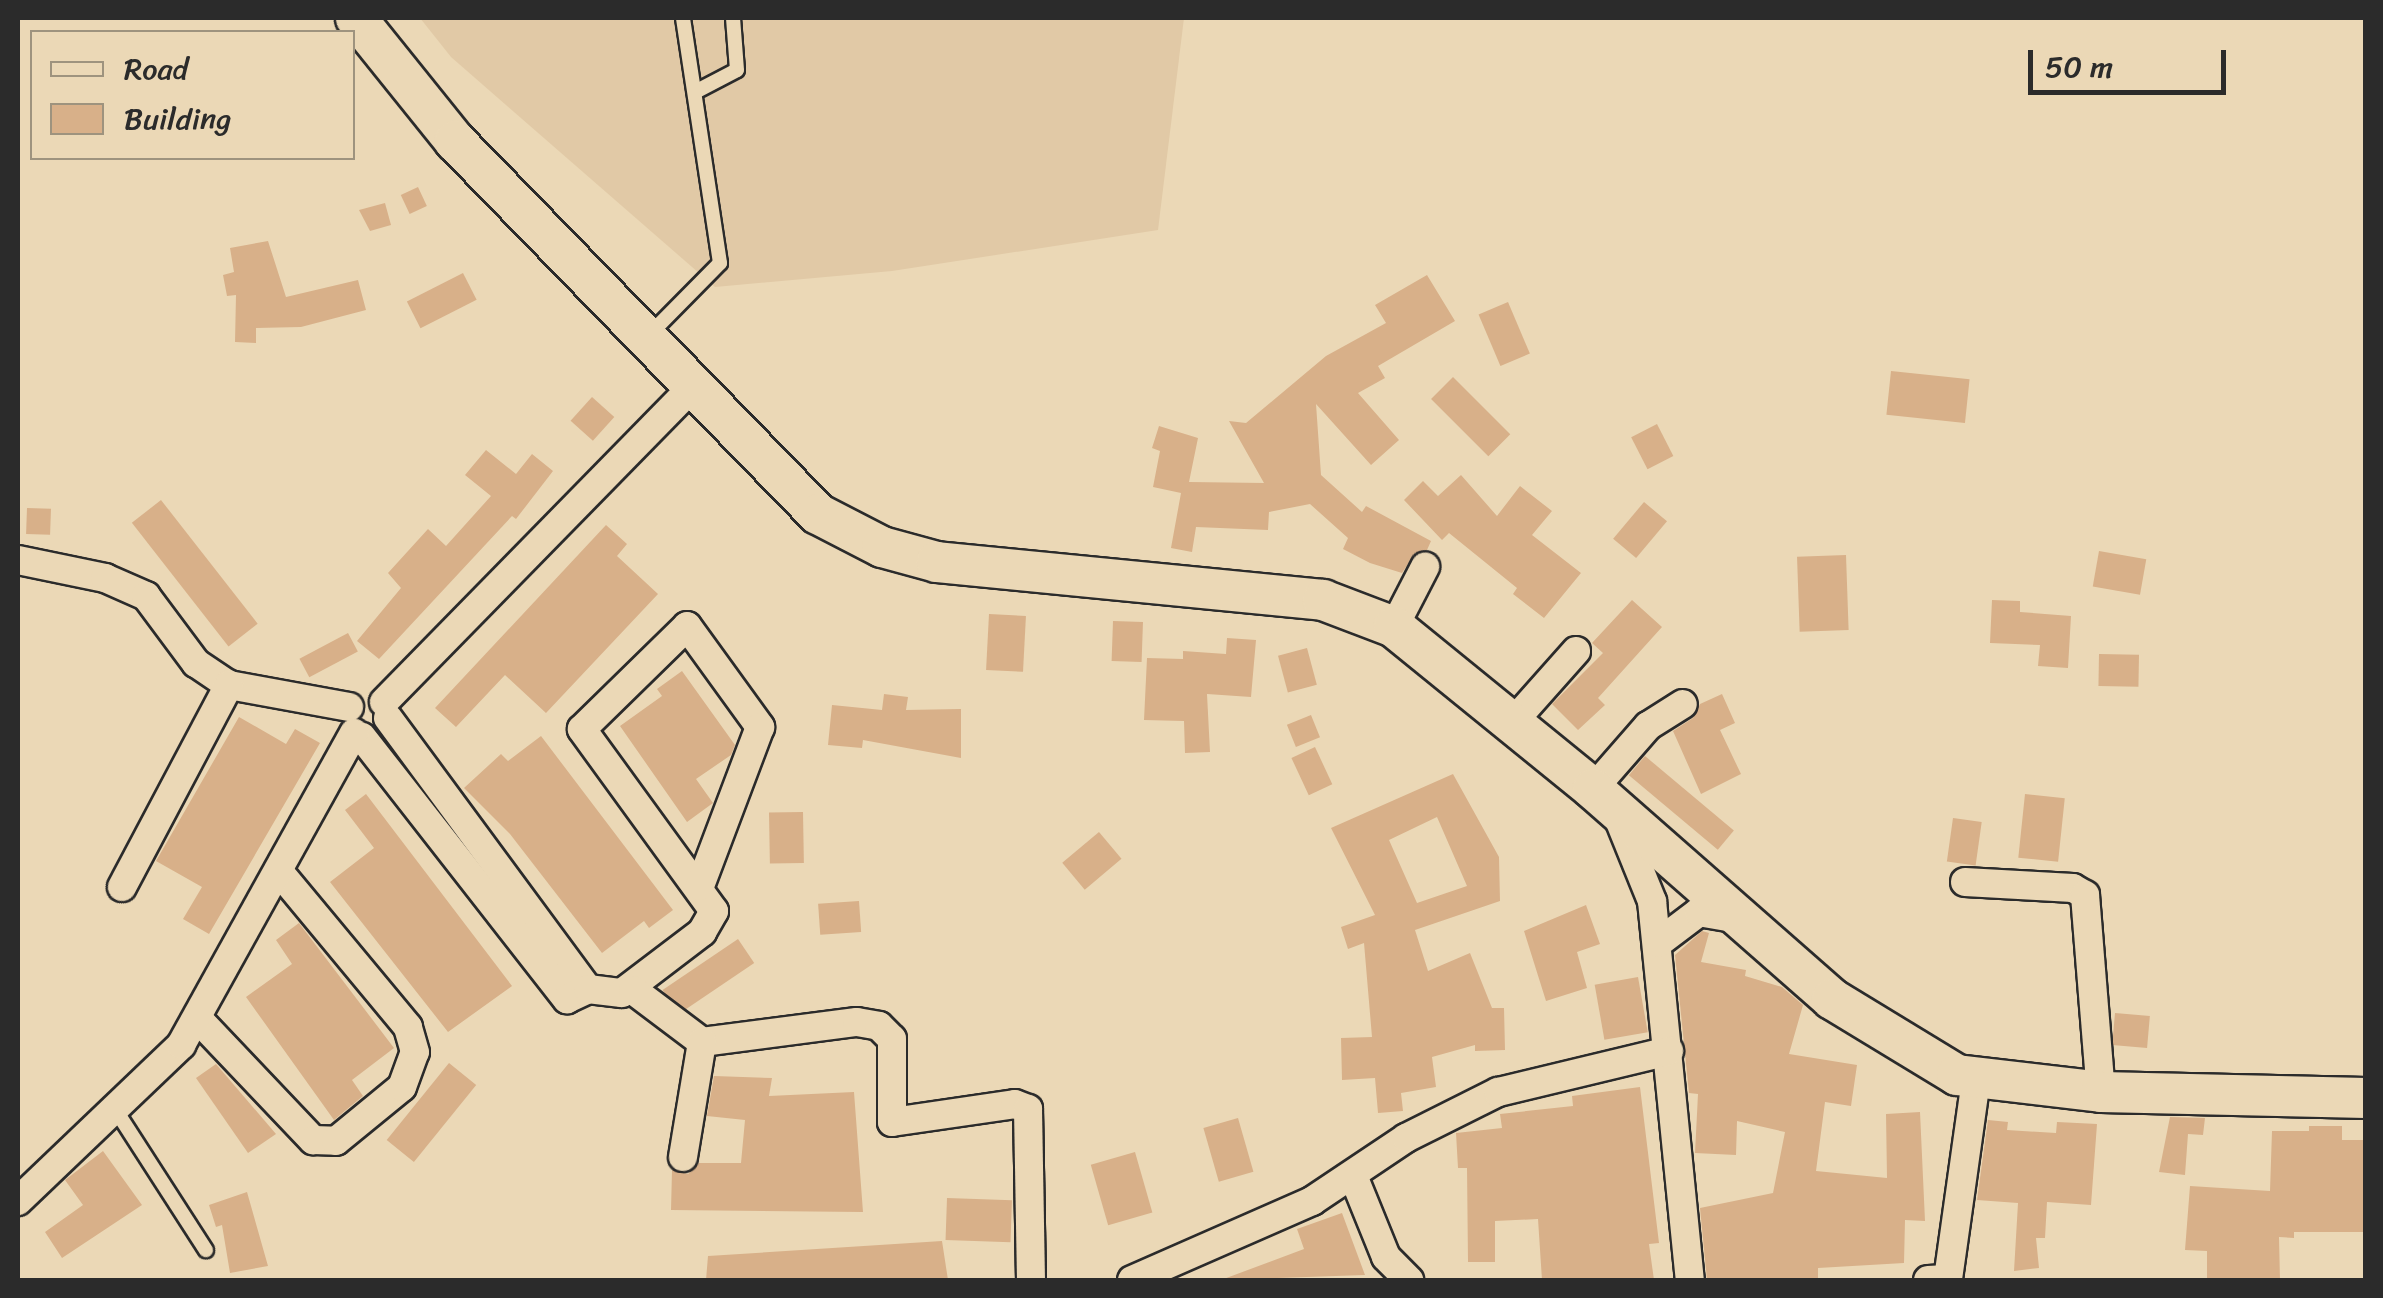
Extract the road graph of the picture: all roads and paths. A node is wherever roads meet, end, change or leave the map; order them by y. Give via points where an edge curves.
1 (356, 18) edge
2 (684, 18) edge
3 (733, 18) edge
4 (696, 92) junction
5 (649, 336) junction
6 (690, 388) junction
7 (18, 560) edge
8 (1425, 567) dead end
9 (1400, 613) junction
10 (1576, 651) dead end
11 (229, 685) junction
12 (1683, 704) dead end
13 (386, 710) junction
14 (1521, 711) junction
15 (355, 726) junction
16 (1601, 794) junction
17 (281, 874) junction
18 (1965, 882) dead end
19 (700, 886) junction
20 (122, 887) dead end
21 (1746, 920) junction
22 (1658, 943) junction
23 (588, 989) junction
24 (633, 990) junction
25 (199, 1020) junction
26 (702, 1042) junction
27 (1669, 1051) junction
28 (1976, 1080) junction
29 (2101, 1092) junction
30 (2366, 1098) edge
31 (115, 1109) junction
32 (682, 1157) dead end
33 (1354, 1178) junction
34 (18, 1201) edge
35 (206, 1250) dead end
36 (1031, 1280) edge
37 (1132, 1280) edge
38 (1409, 1280) edge
39 (1690, 1280) edge
40 (1928, 1280) edge

1 - 5 main road via 454,141
2 - 4 lane
3 - 4 lane via 737,70
4 - 5 lane via 720,263
5 - 6 main road
6 - 9 main road via 800,498 882,547 937,562
6 - 13 street
7 - 11 street via 105,578 146,596 196,663
8 - 9 street
9 - 14 main road
10 - 14 street
11 - 15 street
11 - 20 street
12 - 16 street via 1648,726 1619,757
13 - 15 street via 364,696
13 - 23 street
14 - 16 main road
15 - 17 street
15 - 23 street via 567,998
16 - 21 main road
16 - 22 street via 1644,877
17 - 25 street
17 - 25 street via 408,1027 415,1052 402,1087 336,1141 313,1140
18 - 29 street via 2074,888 2085,895
19 - 19 street via 582,729 687,626 760,727
19 - 24 street via 714,911 710,923
21 - 22 street via 1699,912
21 - 28 main road via 1832,999 1930,1063
22 - 27 street
23 - 24 street
24 - 26 street
25 - 31 street
26 - 32 street
26 - 36 street via 857,1022 879,1026 892,1039 892,1122 1015,1104 1028,1109
27 - 33 street via 1498,1092 1406,1138
27 - 39 street via 1676,1194
28 - 29 main road
28 - 40 street via 1948,1279
29 - 30 main road
31 - 34 street
31 - 35 lane
33 - 37 street
33 - 38 street via 1386,1257

